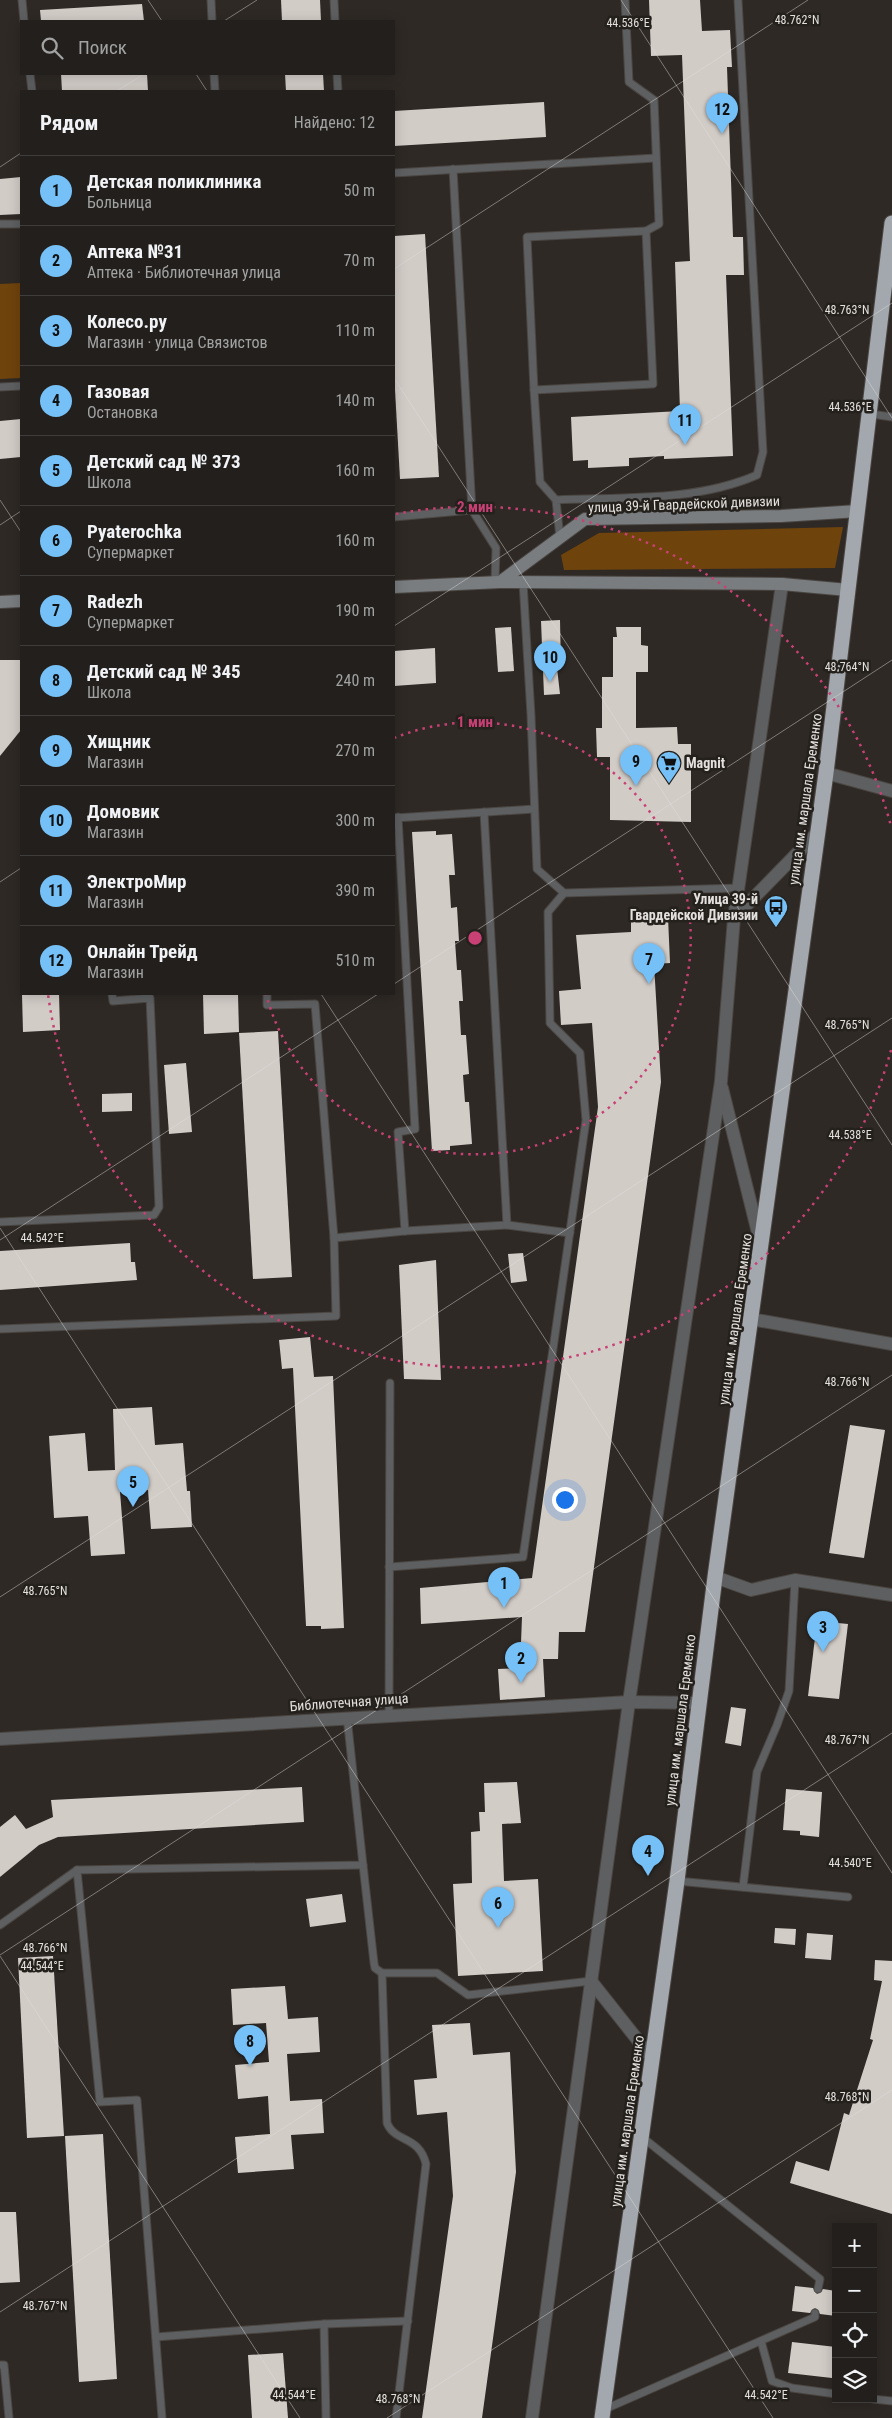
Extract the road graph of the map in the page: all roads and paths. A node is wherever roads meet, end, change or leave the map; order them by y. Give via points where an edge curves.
1 (22, 0) edge
2 (211, 0) edge
3 (334, 0) edge
4 (625, 0) edge
5 (738, 0) edge
6 (24, 20) edge
7 (212, 20) edge
8 (334, 20) edge
9 (30, 75) edge
10 (214, 75) edge
11 (337, 75) edge
12 (32, 90) edge
13 (215, 90) edge
14 (338, 90) edge
15 (656, 158) junction
16 (453, 169) junction
17 (395, 173) edge
18 (0, 224) edge
19 (20, 224) edge
20 (892, 225) edge
21 (646, 231) junction
22 (20, 386) edge
23 (0, 387) edge
24 (534, 390) junction
25 (871, 414) junction
26 (892, 417) edge
27 (556, 500) junction
28 (472, 510) junction
29 (858, 511) junction
30 (395, 517) edge
31 (560, 538) junction
32 (497, 582) junction
33 (523, 582) junction
34 (782, 584) junction
35 (395, 586) edge
36 (848, 590) junction
37 (20, 601) edge
38 (0, 602) edge
39 (826, 773) junction
40 (892, 791) edge
41 (534, 809) junction
42 (484, 812) junction
43 (396, 818) edge
44 (817, 833) junction
45 (739, 888) junction
46 (564, 893) junction
47 (734, 918) junction
48 (112, 995) edge
49 (267, 995) edge
50 (721, 1081) junction
51 (0, 1222) edge
52 (507, 1225) junction
53 (405, 1230) junction
54 (570, 1233) junction
55 (334, 1238) junction
56 (761, 1246) junction
57 (751, 1319) junction
58 (0, 1329) edge
59 (892, 1344) edge
60 (390, 1383) dead end
61 (389, 1567) junction
62 (715, 1577) junction
63 (795, 1580) junction
64 (891, 1593) edge
65 (629, 1702) junction
66 (700, 1703) junction
67 (389, 1715) junction
68 (347, 1718) junction
69 (0, 1739) edge
70 (363, 1865) junction
71 (78, 1870) junction
72 (677, 1880) junction
73 (743, 1887) junction
74 (848, 1897) dead end
75 (0, 1925) edge
76 (382, 1973) junction
77 (592, 1981) junction
78 (652, 2058) junction
79 (641, 2136) junction
80 (818, 2289) dead end
81 (816, 2313) dead end
82 (408, 2321) junction
83 (324, 2324) junction
84 (156, 2337) junction
85 (760, 2341) junction
86 (0, 2365) edge
87 (832, 2393) edge
88 (877, 2399) edge
89 (892, 2401) edge
90 (602, 2414) edge
91 (9, 2418) edge
92 (162, 2418) edge
93 (326, 2418) edge
94 (396, 2418) edge
95 (532, 2418) edge

1 - 6 lane
2 - 7 lane
3 - 8 lane
4 - 15 lane via 629,82 654,100
5 - 27 lane via 762,452 757,475 704,493
9 - 12 lane
10 - 13 lane
11 - 14 lane
15 - 16 lane
15 - 21 lane via 659,224
16 - 17 lane
16 - 28 lane
18 - 19 lane
20 - 25 highway, улица им. маршала Еременко
21 - 24 lane via 527,237
21 - 24 lane via 653,384
22 - 23 lane
24 - 27 lane via 540,482
25 - 26 lane
25 - 29 highway, улица им. маршала Еременко
27 - 31 lane
28 - 30 lane
28 - 32 lane via 496,548
29 - 31 main road, улица 39-й Гвардейской дивизии via 781,516 585,519
29 - 36 highway, улица им. маршала Еременко
31 - 32 main road, улица 39-й Гвардейской дивизии
32 - 33 main road
32 - 35 main road
33 - 34 main road
33 - 41 lane
34 - 36 main road
34 - 45 street
36 - 39 highway, улица им. маршала Еременко
37 - 38 main road
39 - 40 street
39 - 44 highway, улица им. маршала Еременко
41 - 42 lane
41 - 46 lane via 537,869
42 - 43 lane
42 - 52 lane
43 - 53 lane via 415,1129 398,1132
44 - 47 street
44 - 56 highway, улица им. маршала Еременко
45 - 46 lane
45 - 47 street
46 - 54 lane via 548,912 550,1023 580,1053 586,1120
47 - 50 street
48 - 51 lane via 113,1001 150,998 159,1207 154,1214
49 - 55 lane via 267,1005 315,1004
50 - 56 street
50 - 65 street
52 - 53 lane
52 - 54 lane
53 - 55 lane
54 - 61 lane via 523,1556
55 - 58 lane via 336,1316
56 - 57 highway, улица им. маршала Еременко
57 - 59 street
57 - 62 highway, улица им. маршала Еременко
60 - 61 lane
61 - 67 lane
62 - 63 street via 751,1590
62 - 66 highway, улица им. маршала Еременко
63 - 64 street
63 - 73 lane via 789,1691 757,1772
65 - 66 street, Библиотечная улица
65 - 67 street, Библиотечная улица
65 - 77 street
66 - 72 highway, улица им. маршала Еременко
67 - 68 street, Библиотечная улица
68 - 69 street, Библиотечная улица
68 - 70 lane
70 - 71 lane
70 - 76 lane via 374,1963
71 - 75 lane
71 - 84 lane via 100,2102 137,2100
72 - 73 lane
72 - 78 highway, улица им. маршала Еременко
73 - 74 lane
76 - 77 lane via 437,1973 468,1995
76 - 82 lane via 387,2123 394,2133 414,2143 426,2164
77 - 78 street
77 - 95 street
78 - 79 highway, улица им. маршала Еременко
79 - 80 lane via 820,2279
79 - 90 highway, улица им. маршала Еременко
81 - 85 lane via 815,2317
82 - 83 lane
82 - 94 lane
83 - 84 lane
83 - 93 lane
84 - 92 lane
85 - 87 lane via 772,2380 792,2388
85 - 90 lane
86 - 91 lane via 4,2365
88 - 89 lane

